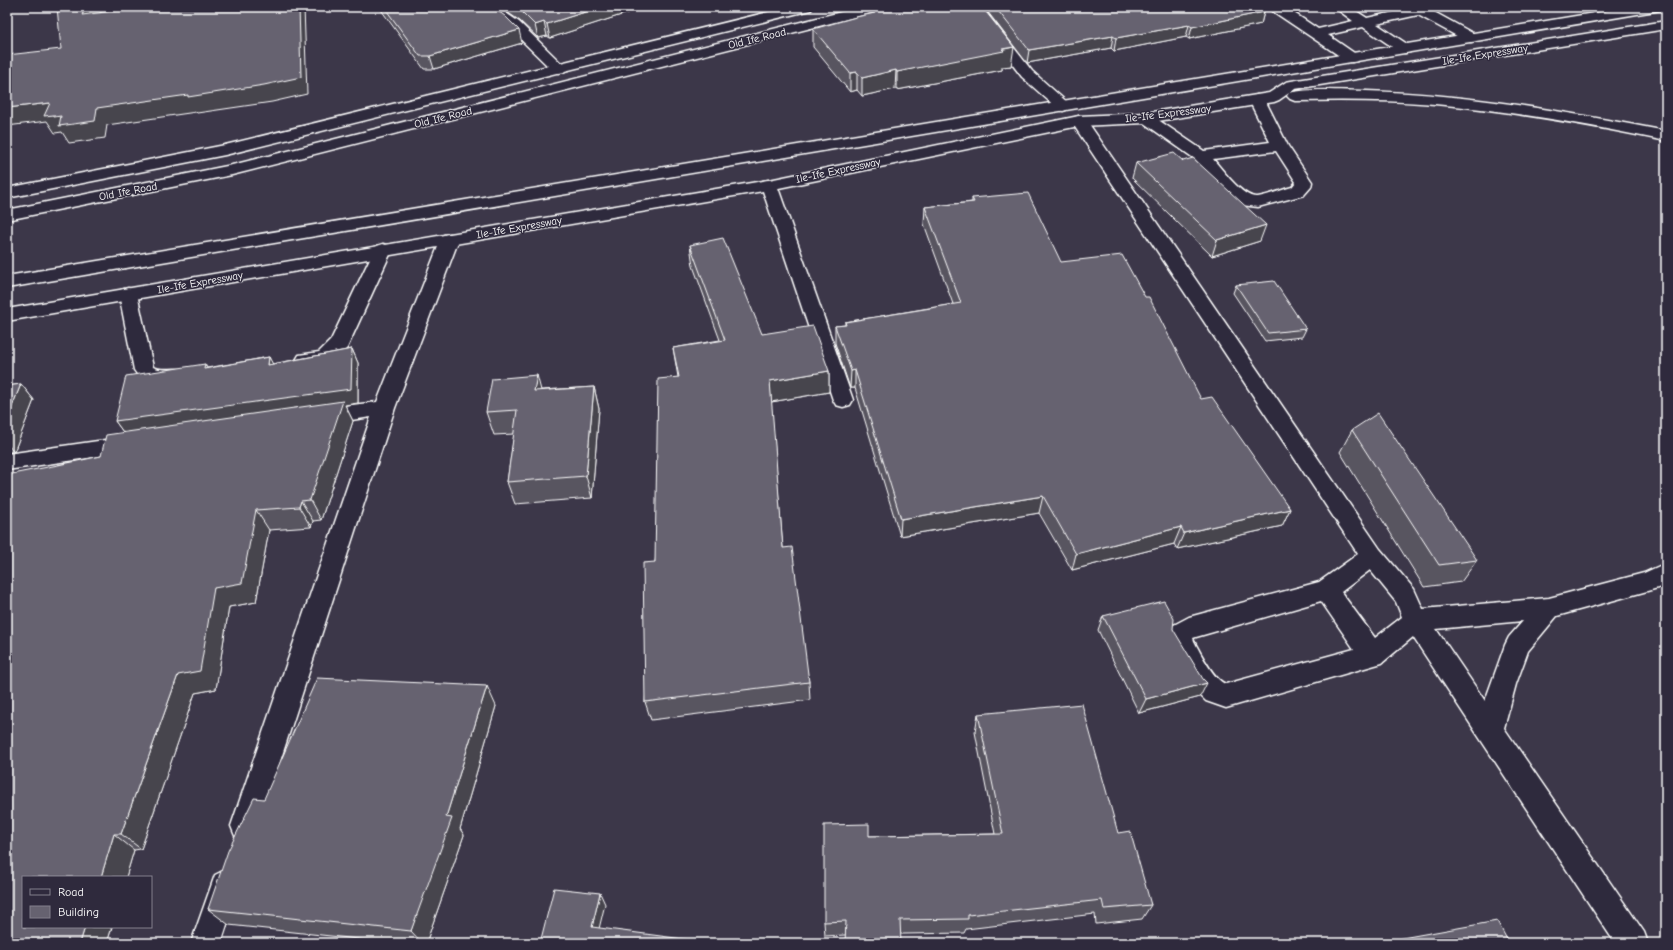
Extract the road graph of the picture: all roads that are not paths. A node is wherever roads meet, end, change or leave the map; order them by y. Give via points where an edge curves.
1 (488, 7) edge
2 (806, 7) edge
3 (877, 7) edge
4 (975, 7) edge
5 (1276, 7) edge
6 (1341, 7) edge
7 (1653, 7) edge
8 (1417, 9) edge
9 (1365, 23) junction
10 (1666, 25) edge
11 (1316, 34) junction
12 (1472, 38) junction
13 (1405, 49) junction
14 (1352, 58) junction
15 (559, 69) junction
16 (1274, 97) junction
17 (1257, 100) junction
18 (1071, 113) junction
19 (1146, 118) junction
20 (1666, 136) edge
21 (1280, 146) junction
22 (1201, 156) junction
23 (768, 185) junction
24 (7, 193) edge
25 (7, 215) edge
26 (450, 238) junction
27 (383, 250) junction
28 (7, 282) edge
29 (128, 294) junction
30 (7, 315) edge
31 (285, 363) edge
32 (191, 373) edge
33 (843, 400) dead end
34 (385, 408) junction
35 (299, 420) edge
36 (149, 442) edge
37 (7, 462) edge
38 (1372, 556) junction
39 (1666, 573) edge
40 (1326, 590) junction
41 (1549, 608) junction
42 (1416, 620) junction
43 (1374, 655) junction
44 (1490, 730) junction
45 (239, 845) edge
46 (231, 868) edge
47 (206, 943) edge
48 (1633, 943) edge

1 - 15 main road via 514,25
2 - 15 main road, Old Ife Road
3 - 25 main road, Old Ife Road via 232,170
4 - 18 main road via 1027,74
5 - 11 main road
6 - 9 main road
7 - 12 main road, Ile-Ife Expressway
8 - 9 main road
8 - 12 main road
9 - 11 main road
9 - 13 main road
10 - 16 main road, Ile-Ife Expressway via 1290,85
11 - 14 main road
12 - 13 main road, Ile-Ife Expressway
13 - 14 main road, Ile-Ife Expressway
14 - 18 main road, Ile-Ife Expressway
15 - 24 main road, Old Ife Road via 225,150
16 - 17 main road, Ile-Ife Expressway
16 - 20 main road via 1392,97 1469,104 1532,111
17 - 19 main road, Ile-Ife Expressway
17 - 21 main road
18 - 19 main road, Ile-Ife Expressway
18 - 23 main road, Ile-Ife Expressway
18 - 28 main road, Ile-Ife Expressway
18 - 38 main road
19 - 22 main road
21 - 22 main road
21 - 22 main road via 1304,182 1303,187 1298,191 1258,202 1247,201 1238,196
23 - 26 main road, Ile-Ife Expressway
23 - 33 main road
26 - 27 main road, Ile-Ife Expressway
26 - 34 main road
27 - 29 main road, Ile-Ife Expressway
27 - 31 main road via 333,353 324,358
29 - 30 main road, Ile-Ife Expressway
29 - 32 main road via 144,370 151,376 160,377
34 - 35 main road
34 - 45 main road
36 - 37 main road
38 - 40 main road
38 - 42 main road via 1405,596
39 - 41 main road via 1650,581
40 - 43 main road
40 - 43 main road via 1189,628 1181,633 1181,643 1206,684 1215,693 1226,696
41 - 42 main road
41 - 44 main road via 1518,644 1502,684
42 - 43 main road
42 - 44 main road
44 - 48 main road
46 - 47 main road

